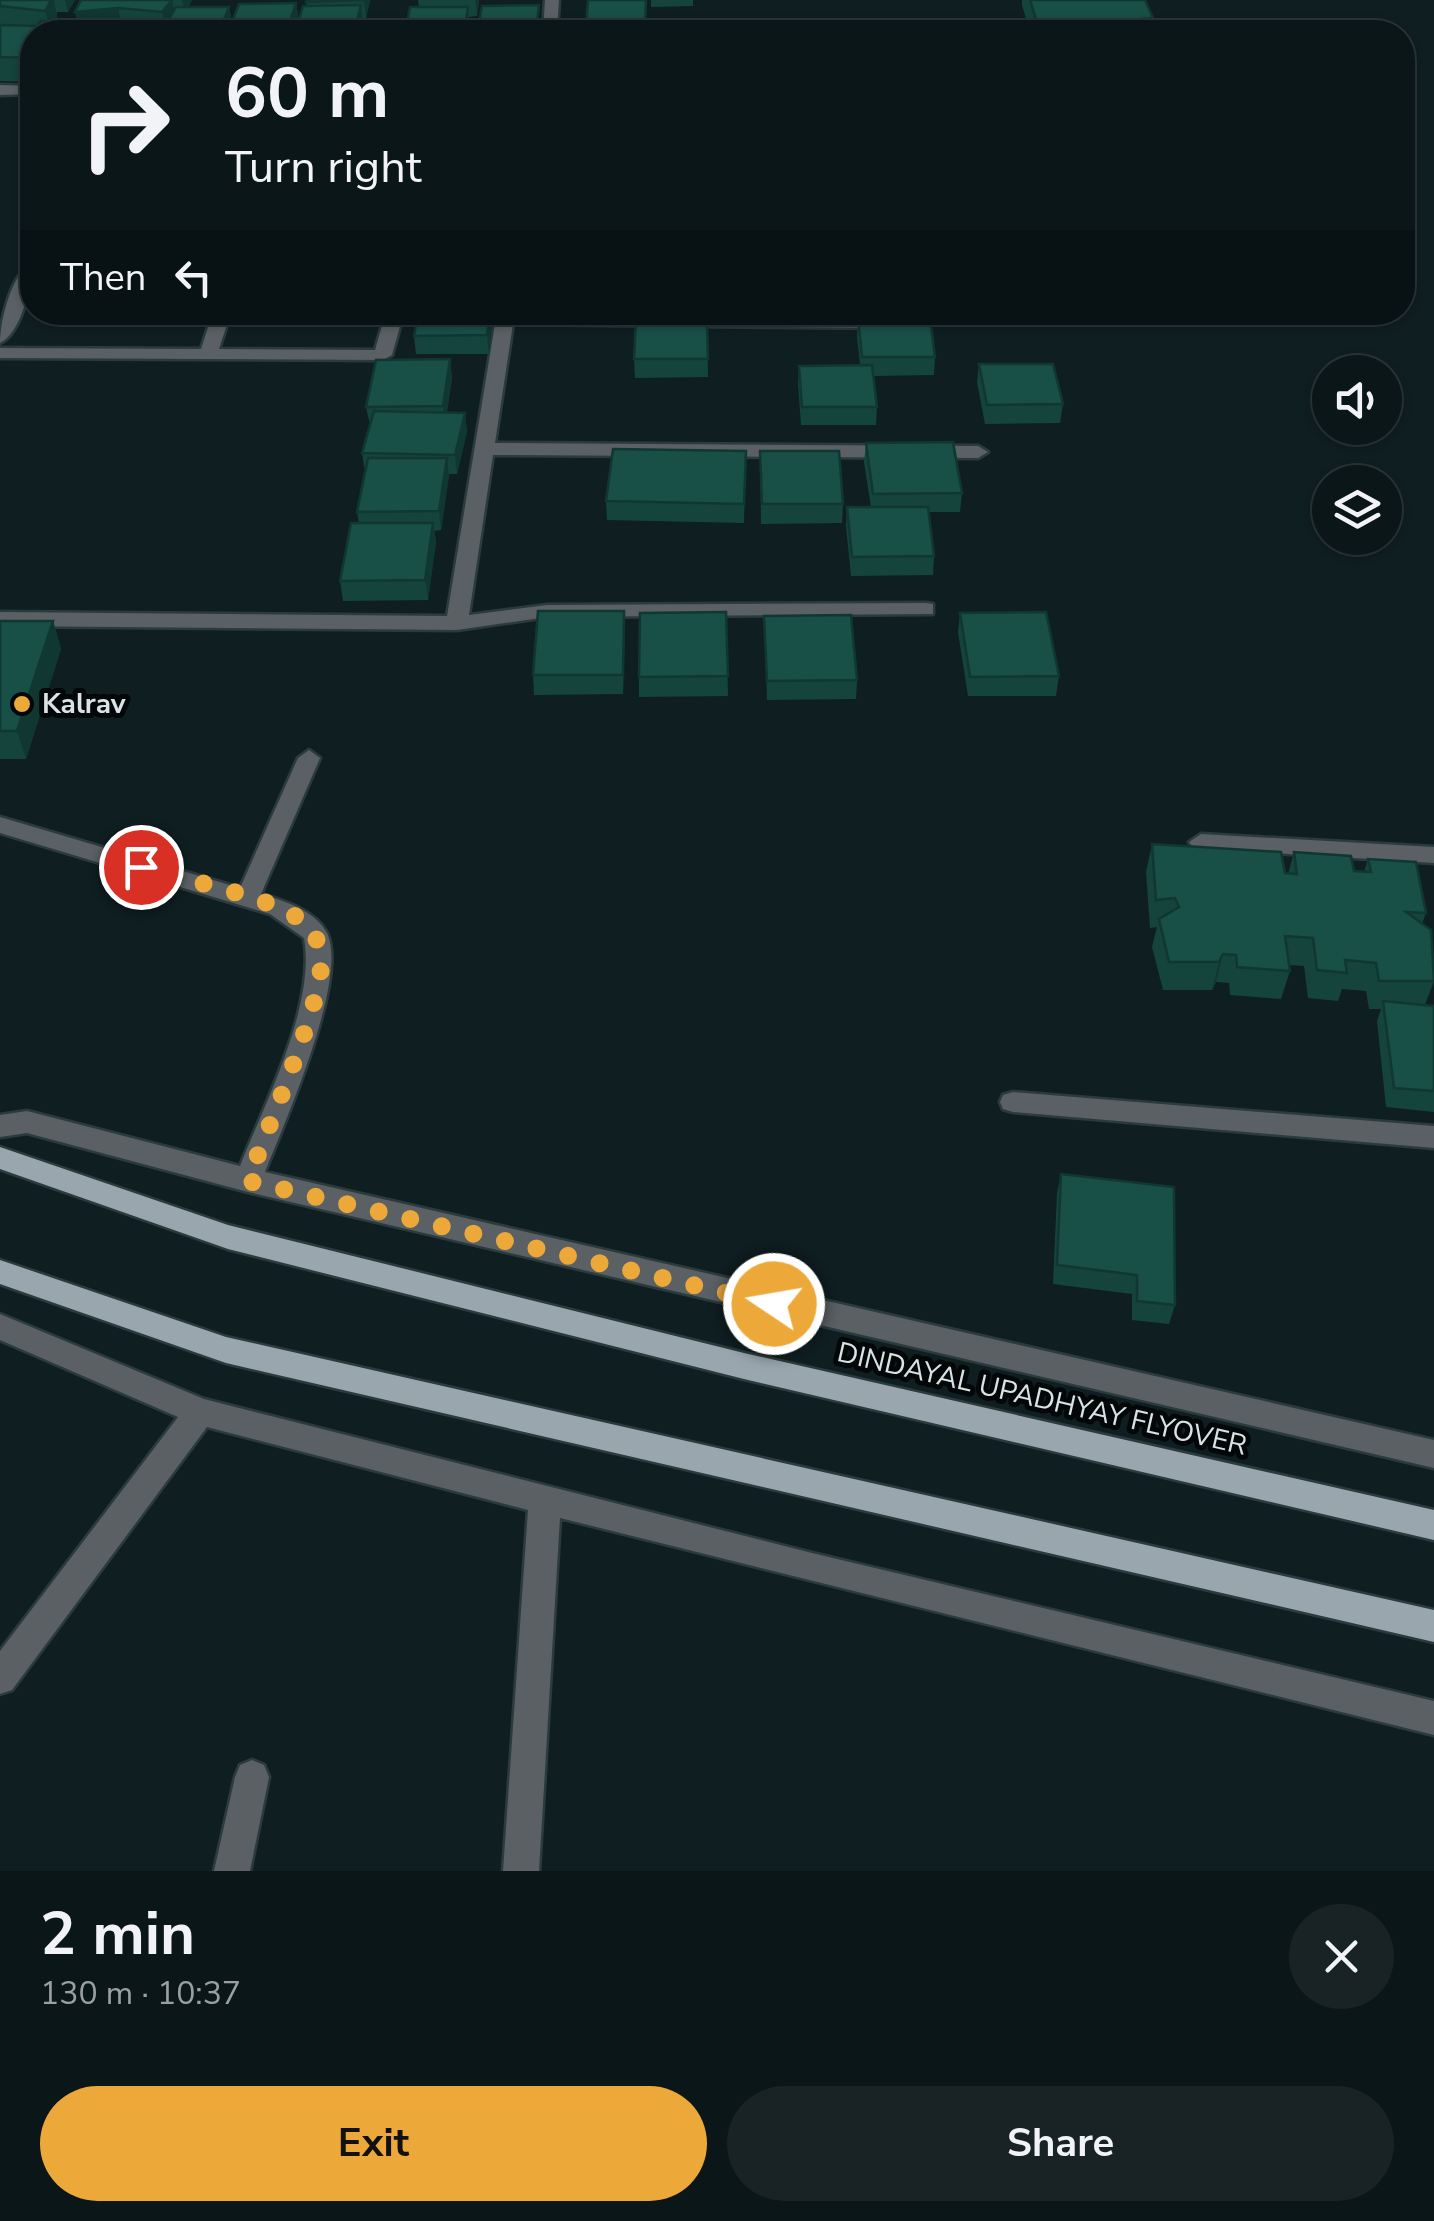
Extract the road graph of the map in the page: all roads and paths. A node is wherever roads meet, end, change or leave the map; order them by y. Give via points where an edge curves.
1 (20, 296) edge
2 (218, 325) edge
3 (391, 325) edge
4 (505, 325) edge
5 (0, 338) edge
6 (0, 353) edge
7 (208, 354) junction
8 (485, 449) junction
9 (978, 452) dead end
10 (926, 609) dead end
11 (0, 619) edge
12 (457, 623) junction
13 (309, 758) dead end
14 (0, 825) edge
15 (1201, 842) dead end
16 (1434, 855) edge
17 (247, 899) junction
18 (1014, 1102) dead end
19 (0, 1126) edge
20 (1434, 1137) edge
21 (7, 1161) edge
22 (248, 1181) junction
23 (0, 1272) edge
24 (0, 1327) edge
25 (200, 1412) junction
26 (1434, 1454) edge
27 (546, 1500) junction
28 (1434, 1525) edge
29 (1434, 1626) edge
30 (0, 1678) edge
31 (1434, 1718) edge
32 (252, 1777) dead end
33 (232, 1871) edge
34 (521, 1871) edge

1 - 5 street
2 - 7 street
3 - 7 street via 383,355
4 - 8 street
6 - 7 street
8 - 9 street
8 - 12 street
10 - 12 street via 548,611
11 - 12 street
13 - 17 street
14 - 17 street
15 - 16 street
17 - 22 street via 302,921 317,938 322,964
18 - 20 street
19 - 22 street via 27,1122
21 - 28 main road, DINDAYAL UPADHYAY FLYOVER via 228,1238 744,1366
22 - 26 street
23 - 29 main road via 226,1350
24 - 25 street
25 - 27 street
25 - 30 street
27 - 31 street
27 - 34 street
32 - 33 street

